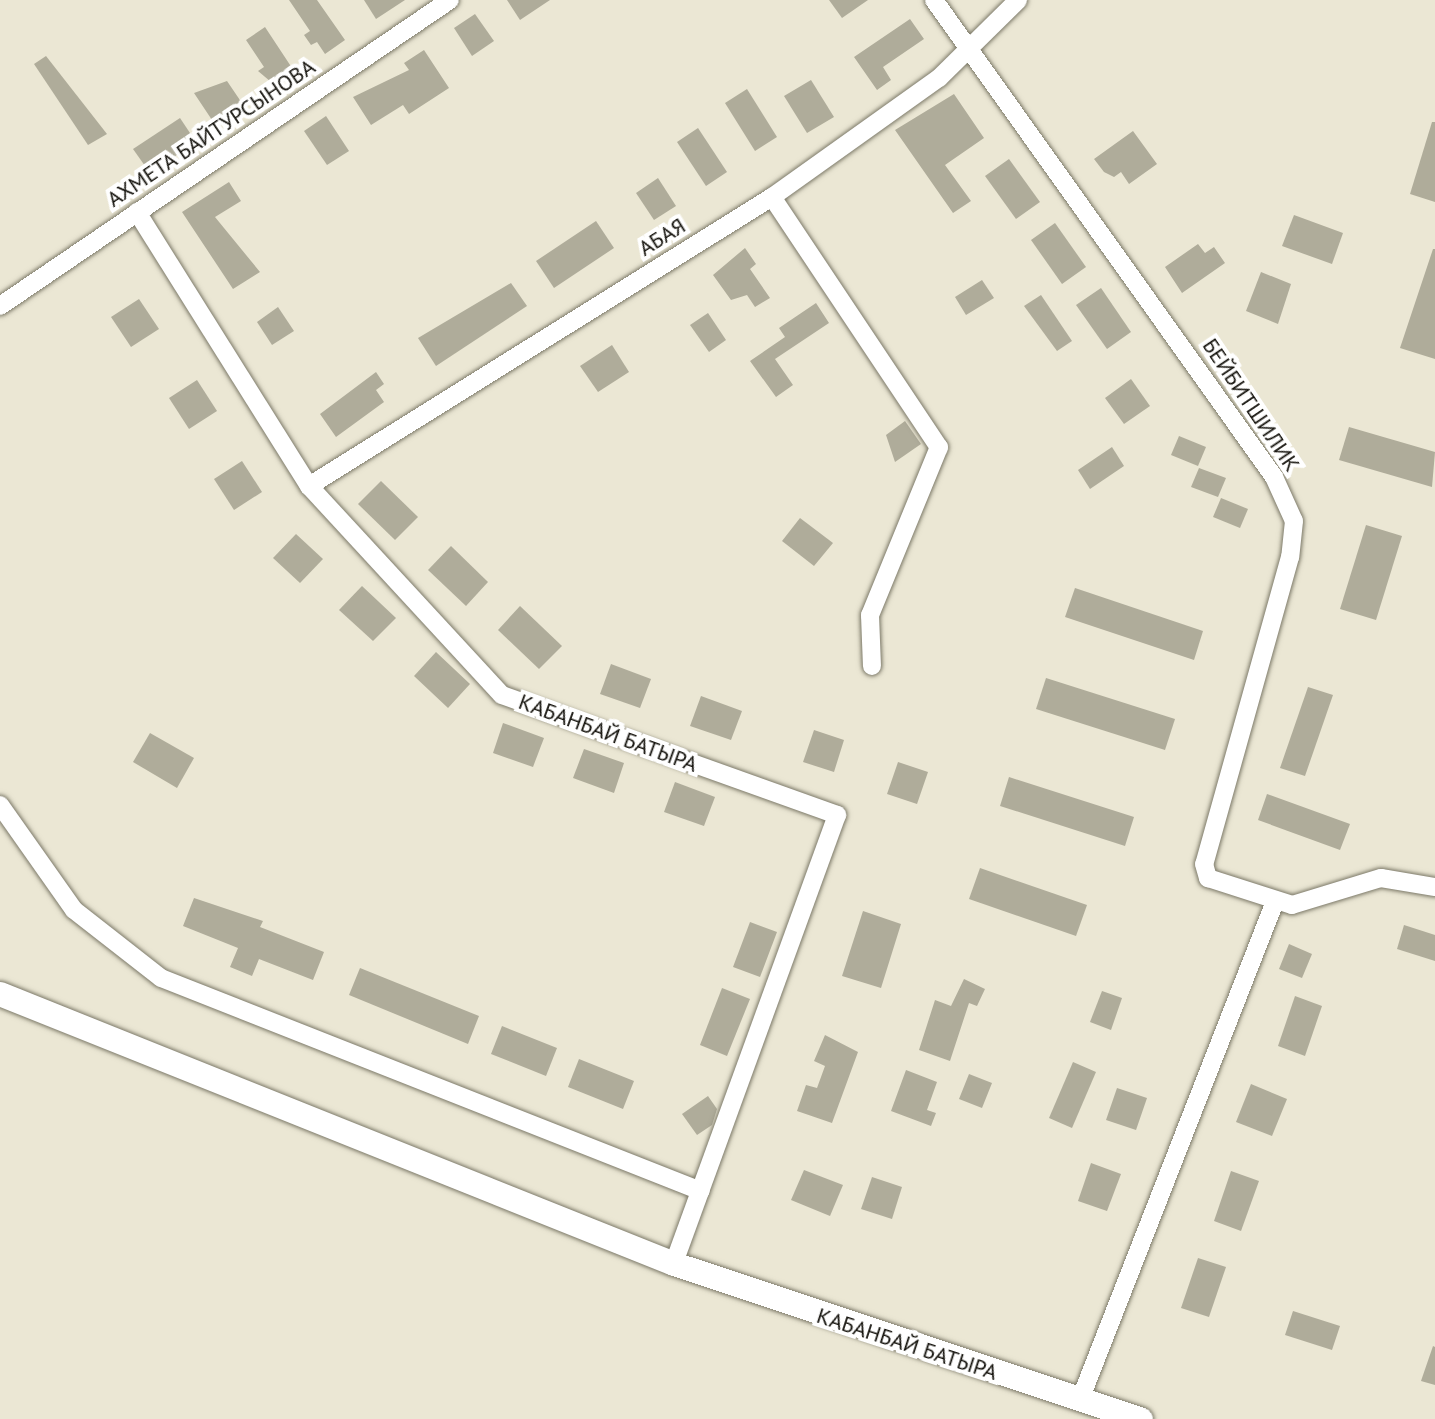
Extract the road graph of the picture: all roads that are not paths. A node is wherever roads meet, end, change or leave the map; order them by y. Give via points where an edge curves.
1 (450, 0) edge
2 (934, 0) edge
3 (1018, 0) edge
4 (966, 48) junction
5 (772, 197) junction
6 (137, 212) junction
7 (0, 306) edge
8 (309, 486) junction
9 (872, 666) dead end
10 (0, 805) edge
11 (1435, 887) edge
12 (1274, 904) junction
13 (0, 994) edge
14 (701, 1191) junction
15 (674, 1264) junction
16 (1080, 1400) junction
17 (1141, 1419) edge

1 - 6 street, АХМЕТА БАЙТУРСЫНОВА
2 - 4 street, БЕЙБИТШИЛИК
3 - 4 street, АБАЯ
4 - 5 street, АБАЯ via 939,78
4 - 12 street, БЕЙБИТШИЛИК via 1170,326 1274,477 1294,521 1290,557 1204,864 1218,885
5 - 8 street, АБАЯ
5 - 9 street via 939,447 870,615
6 - 7 street, АХМЕТА БАЙТУРСЫНОВА
6 - 8 street, КАБАНБАЙ БАТЫРА
8 - 14 street, КАБАНБАЙ БАТЫРА via 502,695 837,815
10 - 14 street via 74,910 161,978
11 - 12 street via 1381,878 1292,905
12 - 16 street
13 - 15 main road, КАБАНБАЙ БАТЫРА
14 - 15 street, КАБАНБАЙ БАТЫРА
15 - 16 main road, КАБАНБАЙ БАТЫРА
16 - 17 main road, КАБАНБАЙ БАТЫРА

